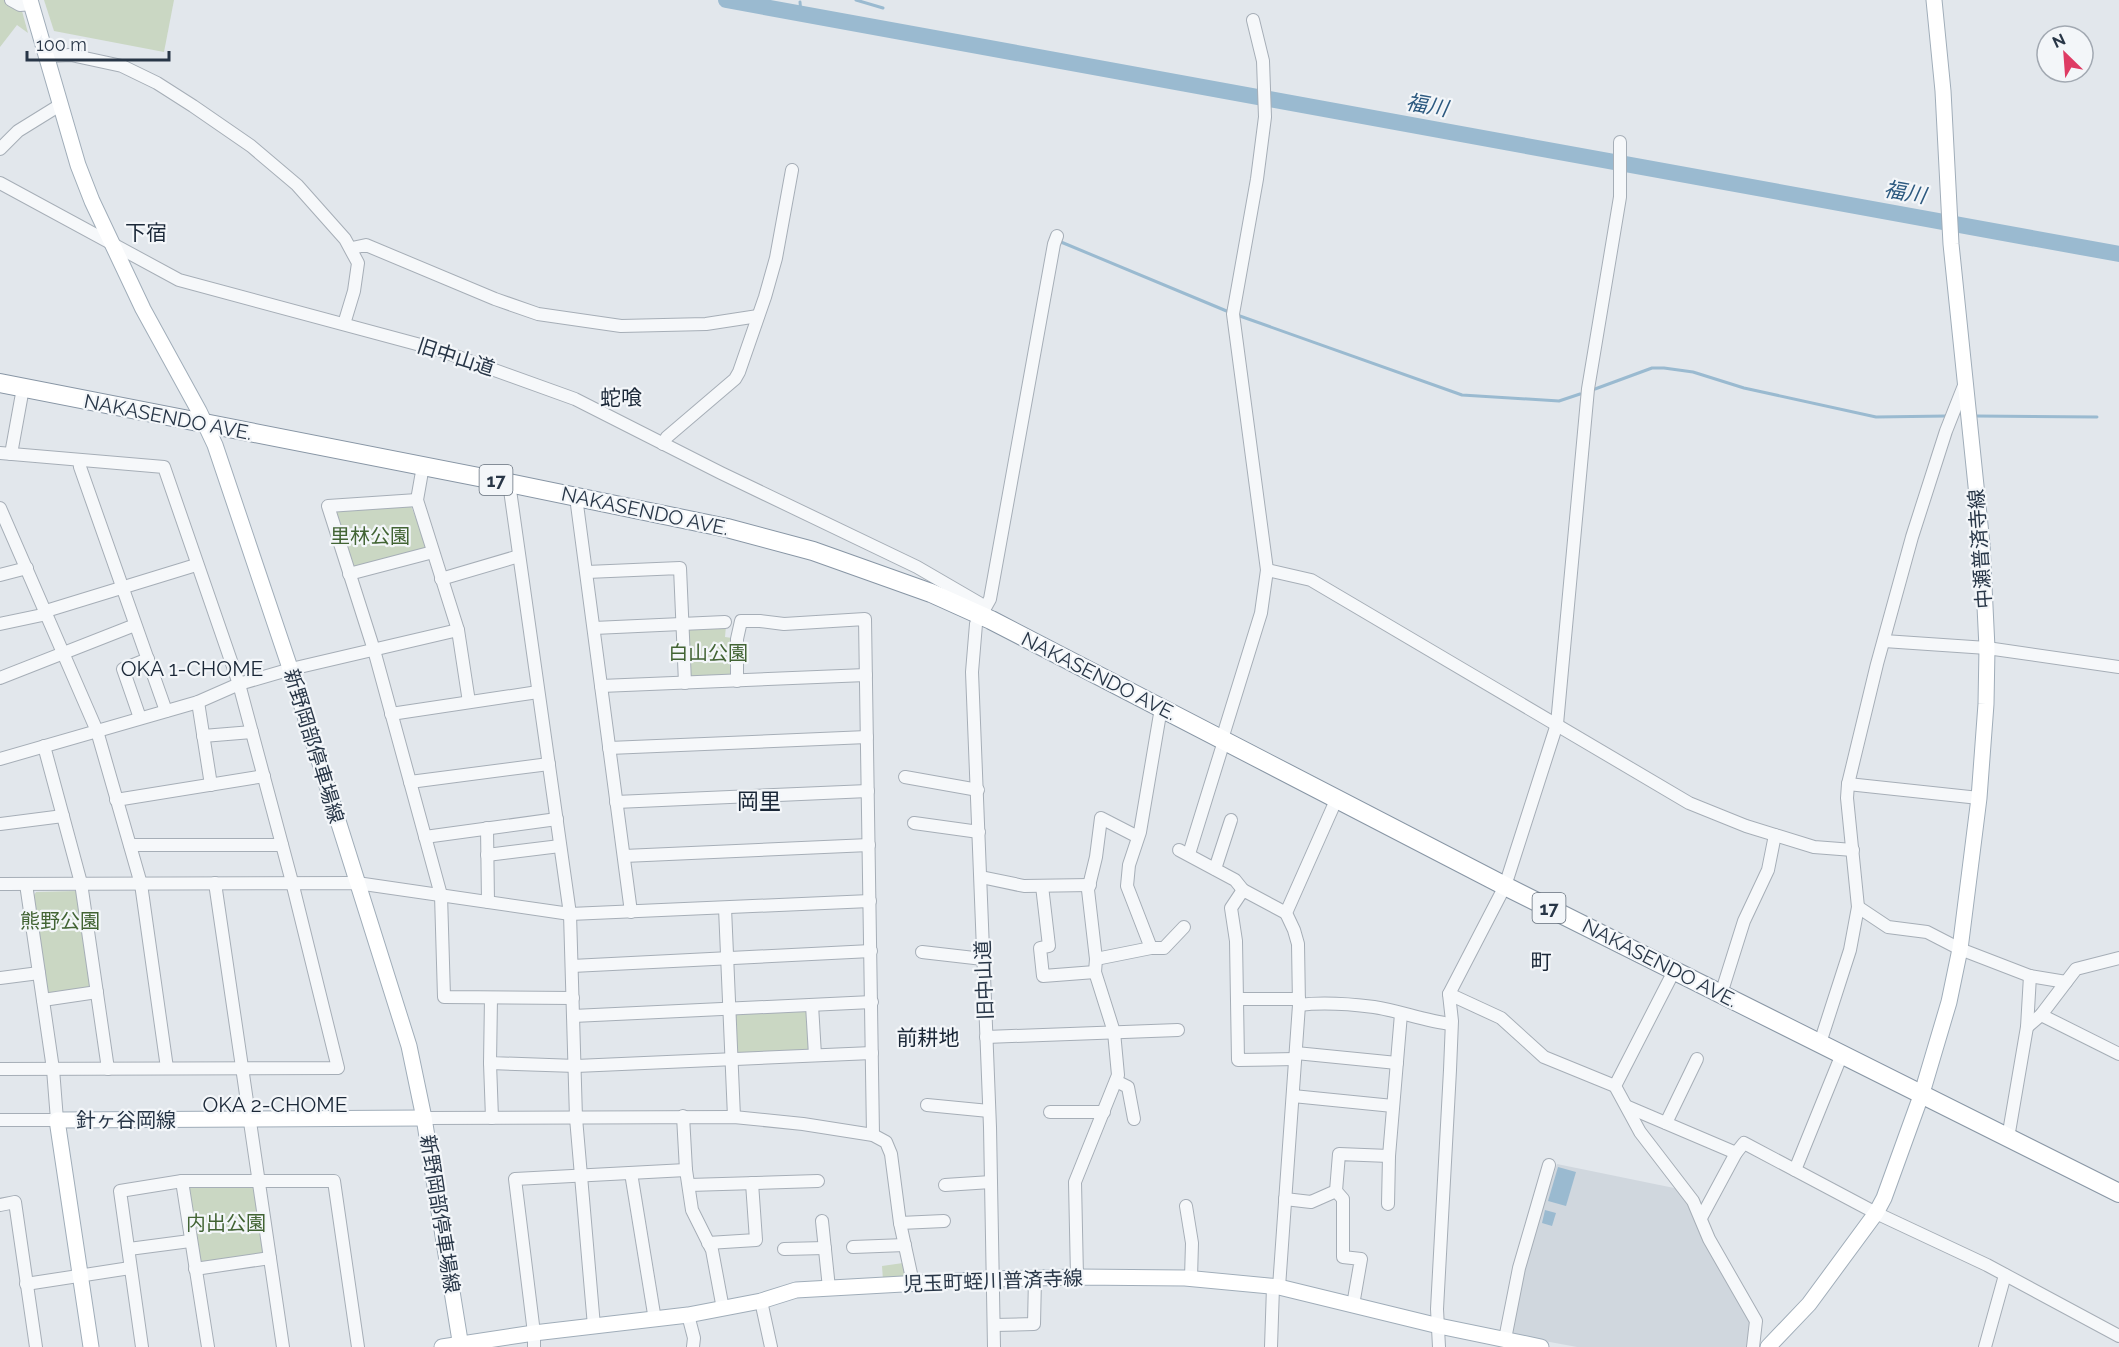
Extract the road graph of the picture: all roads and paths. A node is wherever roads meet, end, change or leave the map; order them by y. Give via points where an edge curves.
1 (11, 0) edge
2 (1934, 0) edge
3 (31, 2) edge
4 (1253, 20) dead end
5 (47, 56) junction
6 (60, 105) junction
7 (1620, 144) dead end
8 (0, 149) edge
9 (792, 170) dead end
10 (0, 183) edge
11 (1057, 236) dead end
12 (114, 246) junction
13 (352, 248) junction
14 (758, 316) junction
15 (344, 324) junction
16 (1965, 382) junction
17 (0, 384) edge
18 (22, 388) junction
19 (205, 423) junction
20 (663, 444) junction
21 (6, 453) edge
22 (79, 460) junction
23 (423, 466) junction
24 (509, 483) junction
25 (576, 497) junction
26 (417, 500) junction
27 (0, 508) edge
28 (433, 552) junction
29 (519, 556) junction
30 (902, 561) junction
31 (196, 565) junction
32 (27, 568) junction
33 (1267, 570) junction
34 (587, 572) junction
35 (349, 574) junction
36 (0, 575) edge
37 (441, 579) junction
38 (906, 584) junction
39 (122, 589) junction
40 (46, 612) junction
41 (982, 615) junction
42 (725, 622) dead end
43 (682, 623) junction
44 (0, 624) edge
45 (135, 625) junction
46 (594, 628) junction
47 (458, 630) junction
48 (1884, 641) junction
49 (1987, 648) junction
50 (374, 650) junction
51 (63, 652) junction
52 (148, 659) junction
53 (2119, 667) edge
54 (291, 669) junction
55 (866, 675) junction
56 (0, 678) edge
57 (737, 681) junction
58 (685, 683) junction
59 (239, 684) junction
60 (601, 686) junction
61 (538, 692) junction
62 (198, 702) junction
63 (469, 702) junction
64 (1161, 708) junction
65 (166, 711) junction
66 (391, 714) junction
67 (140, 718) junction
68 (1557, 724) junction
69 (97, 731) junction
70 (252, 732) junction
71 (203, 736) junction
72 (867, 737) junction
73 (1223, 740) junction
74 (44, 746) junction
75 (609, 748) junction
76 (0, 759) edge
77 (549, 764) junction
78 (264, 776) junction
79 (905, 777) dead end
80 (410, 782) junction
81 (1848, 784) junction
82 (211, 785) junction
83 (978, 790) junction
84 (868, 791) junction
85 (1337, 798) junction
86 (1979, 798) junction
87 (116, 800) junction
88 (616, 802) junction
89 (63, 816) junction
90 (557, 819) junction
91 (1231, 820) dead end
92 (914, 823) dead end
93 (0, 824) edge
94 (487, 828) junction
95 (979, 832) junction
96 (1775, 835) junction
97 (425, 837) junction
98 (1138, 837) junction
99 (130, 845) junction
100 (282, 845) junction
101 (869, 845) junction
102 (560, 846) junction
103 (1853, 850) junction
104 (487, 855) junction
105 (624, 856) junction
106 (1215, 869) junction
107 (981, 878) junction
108 (292, 882) junction
109 (215, 883) junction
110 (357, 883) junction
111 (0, 884) edge
112 (26, 884) junction
113 (81, 884) junction
114 (141, 884) junction
115 (1090, 885) junction
116 (1042, 886) junction
117 (1505, 886) junction
118 (1244, 890) junction
119 (441, 896) junction
120 (870, 901) junction
121 (488, 902) junction
122 (1858, 907) junction
123 (725, 908) junction
124 (631, 912) junction
125 (570, 914) junction
126 (1286, 914) junction
127 (1184, 927) dead end
128 (1151, 948) junction
129 (1960, 949) junction
130 (871, 951) junction
131 (922, 952) dead end
132 (727, 958) junction
133 (2119, 958) edge
134 (983, 959) junction
135 (572, 966) junction
136 (1096, 966) junction
137 (1674, 971) junction
138 (39, 973) junction
139 (2030, 976) junction
140 (0, 978) edge
141 (2066, 982) junction
142 (97, 992) junction
143 (1449, 994) junction
144 (1721, 994) junction
145 (491, 998) junction
146 (573, 998) junction
147 (1237, 999) junction
148 (43, 1000) junction
149 (872, 1002) junction
150 (1299, 1002) junction
151 (812, 1005) junction
152 (729, 1009) junction
153 (1401, 1014) junction
154 (2041, 1015) junction
155 (573, 1016) junction
156 (1451, 1024) junction
157 (2027, 1027) junction
158 (1178, 1030) dead end
159 (1114, 1032) junction
160 (986, 1037) junction
161 (1820, 1043) junction
162 (872, 1053) junction
163 (1842, 1054) junction
164 (2119, 1054) edge
165 (815, 1055) junction
166 (1295, 1056) junction
167 (732, 1059) junction
168 (1697, 1059) dead end
169 (490, 1063) junction
170 (1397, 1063) junction
171 (576, 1066) junction
172 (108, 1068) junction
173 (167, 1068) junction
174 (243, 1068) junction
175 (0, 1069) edge
176 (53, 1069) junction
177 (1116, 1081) junction
178 (1615, 1086) junction
179 (1922, 1093) junction
180 (1293, 1096) junction
181 (927, 1105) dead end
182 (1393, 1106) junction
183 (1628, 1107) junction
184 (989, 1111) junction
185 (1050, 1112) dead end
186 (1104, 1112) junction
187 (683, 1116) junction
188 (734, 1116) junction
189 (424, 1118) junction
190 (492, 1118) junction
191 (576, 1118) junction
192 (251, 1119) junction
193 (1134, 1119) dead end
194 (0, 1120) edge
195 (57, 1120) junction
196 (1666, 1123) junction
197 (873, 1135) junction
198 (2008, 1138) junction
199 (1737, 1153) junction
200 (1389, 1156) junction
201 (1549, 1165) dead end
202 (686, 1170) junction
203 (1795, 1170) junction
204 (631, 1173) junction
205 (580, 1175) junction
206 (260, 1180) junction
207 (182, 1181) junction
208 (818, 1181) dead end
209 (991, 1182) junction
210 (752, 1183) junction
211 (688, 1185) junction
212 (945, 1185) dead end
213 (1336, 1191) junction
214 (2119, 1192) edge
215 (1285, 1200) junction
216 (1388, 1204) dead end
217 (0, 1205) edge
218 (1186, 1206) dead end
219 (1876, 1213) junction
220 (1701, 1218) junction
221 (822, 1221) dead end
222 (944, 1221) dead end
223 (900, 1223) junction
224 (190, 1241) junction
225 (708, 1243) junction
226 (905, 1245) junction
227 (853, 1247) dead end
228 (825, 1248) junction
229 (129, 1249) junction
230 (784, 1249) dead end
231 (270, 1258) junction
232 (130, 1268) junction
233 (195, 1269) junction
234 (80, 1275) junction
235 (2005, 1275) junction
236 (1077, 1277) junction
237 (1035, 1278) junction
238 (1191, 1278) junction
239 (992, 1279) junction
240 (913, 1283) junction
241 (26, 1284) junction
242 (1276, 1287) junction
243 (829, 1288) junction
244 (761, 1300) junction
245 (1353, 1305) junction
246 (723, 1309) junction
247 (688, 1315) junction
248 (655, 1320) junction
249 (994, 1325) junction
250 (594, 1326) junction
251 (1439, 1326) junction
252 (2119, 1336) edge
253 (1505, 1339) junction
254 (534, 1340) edge
255 (461, 1345) edge
256 (36, 1347) edge
257 (91, 1347) edge
258 (142, 1347) edge
259 (208, 1347) edge
260 (283, 1347) edge
261 (358, 1347) edge
262 (442, 1347) edge
263 (693, 1347) edge
264 (771, 1347) edge
265 (994, 1347) edge
266 (1271, 1347) edge
267 (1439, 1347) edge
268 (1541, 1347) edge
269 (1753, 1347) edge
270 (1768, 1347) edge
271 (1985, 1347) edge

1 - 3 street via 20,5
2 - 16 main road, 中瀬普済寺線
3 - 5 main road, 新野岡部停車場線
4 - 33 street via 1263,61 1265,117 1233,314
5 - 6 main road, 新野岡部停車場線
5 - 13 street via 71,55 122,66 193,105 297,185
6 - 8 street via 18,131
6 - 12 main road, 新野岡部停車場線 via 78,165
7 - 68 street via 1620,197 1588,389
9 - 14 street via 776,258
10 - 12 street, 旧中山道
11 - 41 street, 旧中山道 via 990,599
12 - 15 street, 旧中山道 via 179,280
12 - 19 main road, 新野岡部停車場線 via 143,309
13 - 14 street via 366,245 538,314 633,326 706,324
13 - 15 street via 358,263
14 - 20 street via 735,380
15 - 20 street, 旧中山道 via 439,350 575,399
16 - 48 street via 1914,529
16 - 49 main road, 中瀬普済寺線 via 1982,544
17 - 18 highway, NAKASENDO AVE. / 17
18 - 19 highway, NAKASENDO AVE. / 17
18 - 21 street
19 - 23 highway, NAKASENDO AVE. / 17
19 - 54 main road, 新野岡部停車場線
20 - 30 street, 旧中山道
21 - 22 street
22 - 31 street via 164,467
22 - 39 street
23 - 24 highway, NAKASENDO AVE. / 17
23 - 26 street
24 - 25 highway, NAKASENDO AVE. / 17
24 - 29 street
25 - 34 street
25 - 38 highway, NAKASENDO AVE. / 17 via 727,528 813,551
26 - 28 street
26 - 35 street via 328,506
27 - 32 street
28 - 35 street
28 - 37 street
29 - 37 street
29 - 61 street
30 - 38 street
30 - 41 street, 旧中山道 via 979,603
31 - 39 street
31 - 59 street
32 - 36 street
32 - 40 street
33 - 68 street via 1311,580
33 - 73 street via 1261,613
34 - 43 street via 680,568
34 - 46 street
35 - 50 street
37 - 47 street
38 - 41 highway, NAKASENDO AVE. / 17
39 - 40 street
39 - 45 street
40 - 44 street
40 - 51 street
41 - 64 highway, NAKASENDO AVE. / 17
41 - 83 street, 旧中山道 via 976,624 972,672
42 - 43 street
43 - 46 street
43 - 58 street
45 - 51 street
45 - 52 street
46 - 60 street
47 - 50 street
47 - 63 street
48 - 49 street
48 - 81 street
49 - 53 street
49 - 86 main road, 中瀬普済寺線
50 - 54 street
50 - 66 street
51 - 56 street
51 - 69 street
52 - 65 street
52 - 67 street via 123,669
54 - 59 street
54 - 110 main road, 新野岡部停車場線
55 - 57 street
55 - 57 street via 865,619 784,624 741,621
55 - 72 street
57 - 58 street
58 - 60 street
59 - 62 street
59 - 70 street
60 - 75 street
61 - 63 street
61 - 77 street
62 - 65 street
62 - 71 street
63 - 66 street
64 - 73 highway, NAKASENDO AVE. / 17
64 - 98 street
65 - 67 street
66 - 80 street
67 - 69 street
68 - 96 street via 1689,803
68 - 117 street
69 - 74 street
69 - 87 street
70 - 71 street
70 - 78 street
71 - 82 street
72 - 75 street
72 - 84 street
73 - 85 highway, NAKASENDO AVE. / 17
73 - 106 street via 1184,852
74 - 76 street
74 - 89 street
75 - 88 street
77 - 80 street
77 - 90 street
78 - 82 street
78 - 100 street
79 - 83 street
80 - 97 street
81 - 86 street
81 - 103 street
82 - 87 street
83 - 95 street, 旧中山道
84 - 88 street
84 - 101 street
85 - 117 highway, NAKASENDO AVE. / 17
85 - 126 street
86 - 129 main road, 中瀬普済寺線
87 - 99 street
88 - 105 street
89 - 93 street
89 - 113 street
90 - 94 street
90 - 102 street
91 - 106 street
92 - 95 street
94 - 97 street
94 - 104 street
95 - 107 street, 旧中山道
96 - 103 street via 1814,847
96 - 144 street via 1768,870 1744,921
97 - 119 street
98 - 115 street via 1101,818
98 - 128 street via 1127,886
99 - 100 street
99 - 114 street
100 - 108 street
101 - 105 street
101 - 120 street
102 - 104 street
102 - 125 street
103 - 122 street
104 - 121 street
105 - 124 street
106 - 118 street
107 - 116 street
107 - 134 street, 旧中山道
108 - 109 street
108 - 110 street
108 - 174 street via 338,1068
109 - 114 street
109 - 174 street
110 - 119 street
110 - 189 main road, 新野岡部停車場線 via 409,1046
111 - 112 street
112 - 113 street
112 - 138 street
113 - 114 street
113 - 142 street
114 - 173 street
115 - 116 street
115 - 136 street
116 - 136 street via 1049,946 1040,948 1043,976
117 - 137 highway, NAKASENDO AVE. / 17
117 - 143 street
118 - 126 street
118 - 147 street via 1230,908 1236,941
119 - 121 street
119 - 145 street via 444,997
120 - 123 street
120 - 130 street
121 - 125 street
122 - 129 street via 1888,927 1927,932
122 - 161 street via 1850,950
123 - 124 street
123 - 132 street
124 - 125 street
125 - 135 street
126 - 150 street via 1298,944
127 - 128 street via 1164,948
128 - 136 street
129 - 139 street
129 - 179 main road, 中瀬普済寺線
130 - 132 street
130 - 149 street
131 - 134 street
132 - 135 street
132 - 152 street
133 - 141 street via 2076,969
134 - 160 street, 旧中山道
135 - 146 street
136 - 159 street
137 - 144 highway, NAKASENDO AVE. / 17
137 - 178 street
138 - 140 street
138 - 148 street
139 - 141 street
139 - 157 street
141 - 154 street
142 - 148 street
142 - 172 street
143 - 156 street
143 - 178 street via 1501,1018 1544,1057
144 - 161 highway, NAKASENDO AVE. / 17
145 - 146 street
145 - 169 street
146 - 155 street
147 - 150 street
147 - 166 street via 1238,1060
148 - 176 street
149 - 151 street
149 - 162 street
150 - 153 street via 1374,1007
150 - 166 street
151 - 152 street
151 - 165 street
152 - 155 street
152 - 167 street
153 - 156 street
153 - 170 street
154 - 157 street
154 - 164 street
155 - 171 street
156 - 251 street
157 - 198 street
158 - 159 street
159 - 160 street
159 - 177 street
160 - 184 street, 旧中山道
161 - 163 highway, NAKASENDO AVE. / 17
162 - 165 street
162 - 197 street
163 - 179 highway, NAKASENDO AVE. / 17
163 - 203 street
165 - 167 street
166 - 170 street
166 - 180 street
167 - 171 street
167 - 188 street
168 - 196 street
169 - 171 street
169 - 190 street
170 - 182 street
171 - 191 street
172 - 173 street
172 - 176 street
173 - 174 street
174 - 192 street
175 - 176 street
176 - 195 street
177 - 186 street
177 - 193 street via 1128,1087
178 - 183 street
179 - 198 highway, NAKASENDO AVE. / 17
179 - 219 main road
180 - 182 street
180 - 215 street
181 - 184 street
182 - 200 street
183 - 196 street
183 - 220 street via 1640,1132 1693,1201
184 - 209 street, 旧中山道
185 - 186 street
186 - 236 street via 1075,1182
187 - 188 street
187 - 191 street
187 - 202 street
188 - 197 street
189 - 190 street
189 - 192 main road, 針ヶ谷岡線
189 - 255 main road, 新野岡部停車場線
190 - 191 street
191 - 205 street
192 - 195 main road, 針ヶ谷岡線
192 - 206 street
194 - 195 street
195 - 234 main road, 針ヶ谷岡線
196 - 199 street
197 - 223 street via 886,1142 891,1154
198 - 214 highway, NAKASENDO AVE. / 17
199 - 203 street via 1744,1143
199 - 220 street
200 - 213 street via 1339,1154
200 - 216 street
201 - 253 street via 1519,1268
202 - 204 street
202 - 211 street
203 - 219 street
204 - 205 street
204 - 248 street
205 - 250 street
205 - 254 street via 515,1179
206 - 207 street
206 - 231 street
206 - 261 street via 334,1180
207 - 224 street
207 - 229 street via 120,1191
208 - 210 street
209 - 212 street
209 - 239 street, 旧中山道
210 - 211 street
210 - 225 street via 756,1240
211 - 225 street via 692,1210
213 - 215 street via 1311,1202
213 - 245 street via 1343,1199 1343,1257 1361,1259
215 - 242 street
217 - 241 street via 15,1202
218 - 238 street via 1192,1244
219 - 235 street
219 - 270 main road via 1809,1304
220 - 269 street via 1756,1321
221 - 228 street
222 - 223 street
223 - 226 street
224 - 229 street
224 - 233 street
225 - 246 street
226 - 227 street
226 - 240 street
228 - 230 street
228 - 243 street
229 - 232 street
231 - 233 street
231 - 260 street
232 - 234 street
232 - 258 street
233 - 259 street
234 - 241 street
234 - 257 main road, 針ヶ谷岡線
235 - 252 street
235 - 271 street
236 - 237 main road, 児玉町蛭川普済寺線
236 - 238 main road, 児玉町蛭川普済寺線
237 - 239 main road, 児玉町蛭川普済寺線
237 - 249 street via 1034,1324
238 - 242 main road, 児玉町蛭川普済寺線
239 - 240 main road, 児玉町蛭川普済寺線
239 - 249 street, 旧中山道
240 - 243 main road, 児玉町蛭川普済寺線
241 - 256 street
242 - 245 main road, 児玉町蛭川普済寺線
242 - 266 street
243 - 244 main road, 児玉町蛭川普済寺線 via 796,1290
244 - 246 main road, 児玉町蛭川普済寺線
244 - 264 street
245 - 251 main road, 児玉町蛭川普済寺線
246 - 247 main road, 児玉町蛭川普済寺線
247 - 248 main road, 児玉町蛭川普済寺線
247 - 263 street
248 - 250 main road, 児玉町蛭川普済寺線
249 - 265 street, 旧中山道
250 - 254 main road, 児玉町蛭川普済寺線
251 - 253 main road, 児玉町蛭川普済寺線
251 - 267 street
253 - 268 main road, 児玉町蛭川普済寺線
254 - 255 main road, 児玉町蛭川普済寺線
255 - 262 main road, 児玉町蛭川普済寺線

